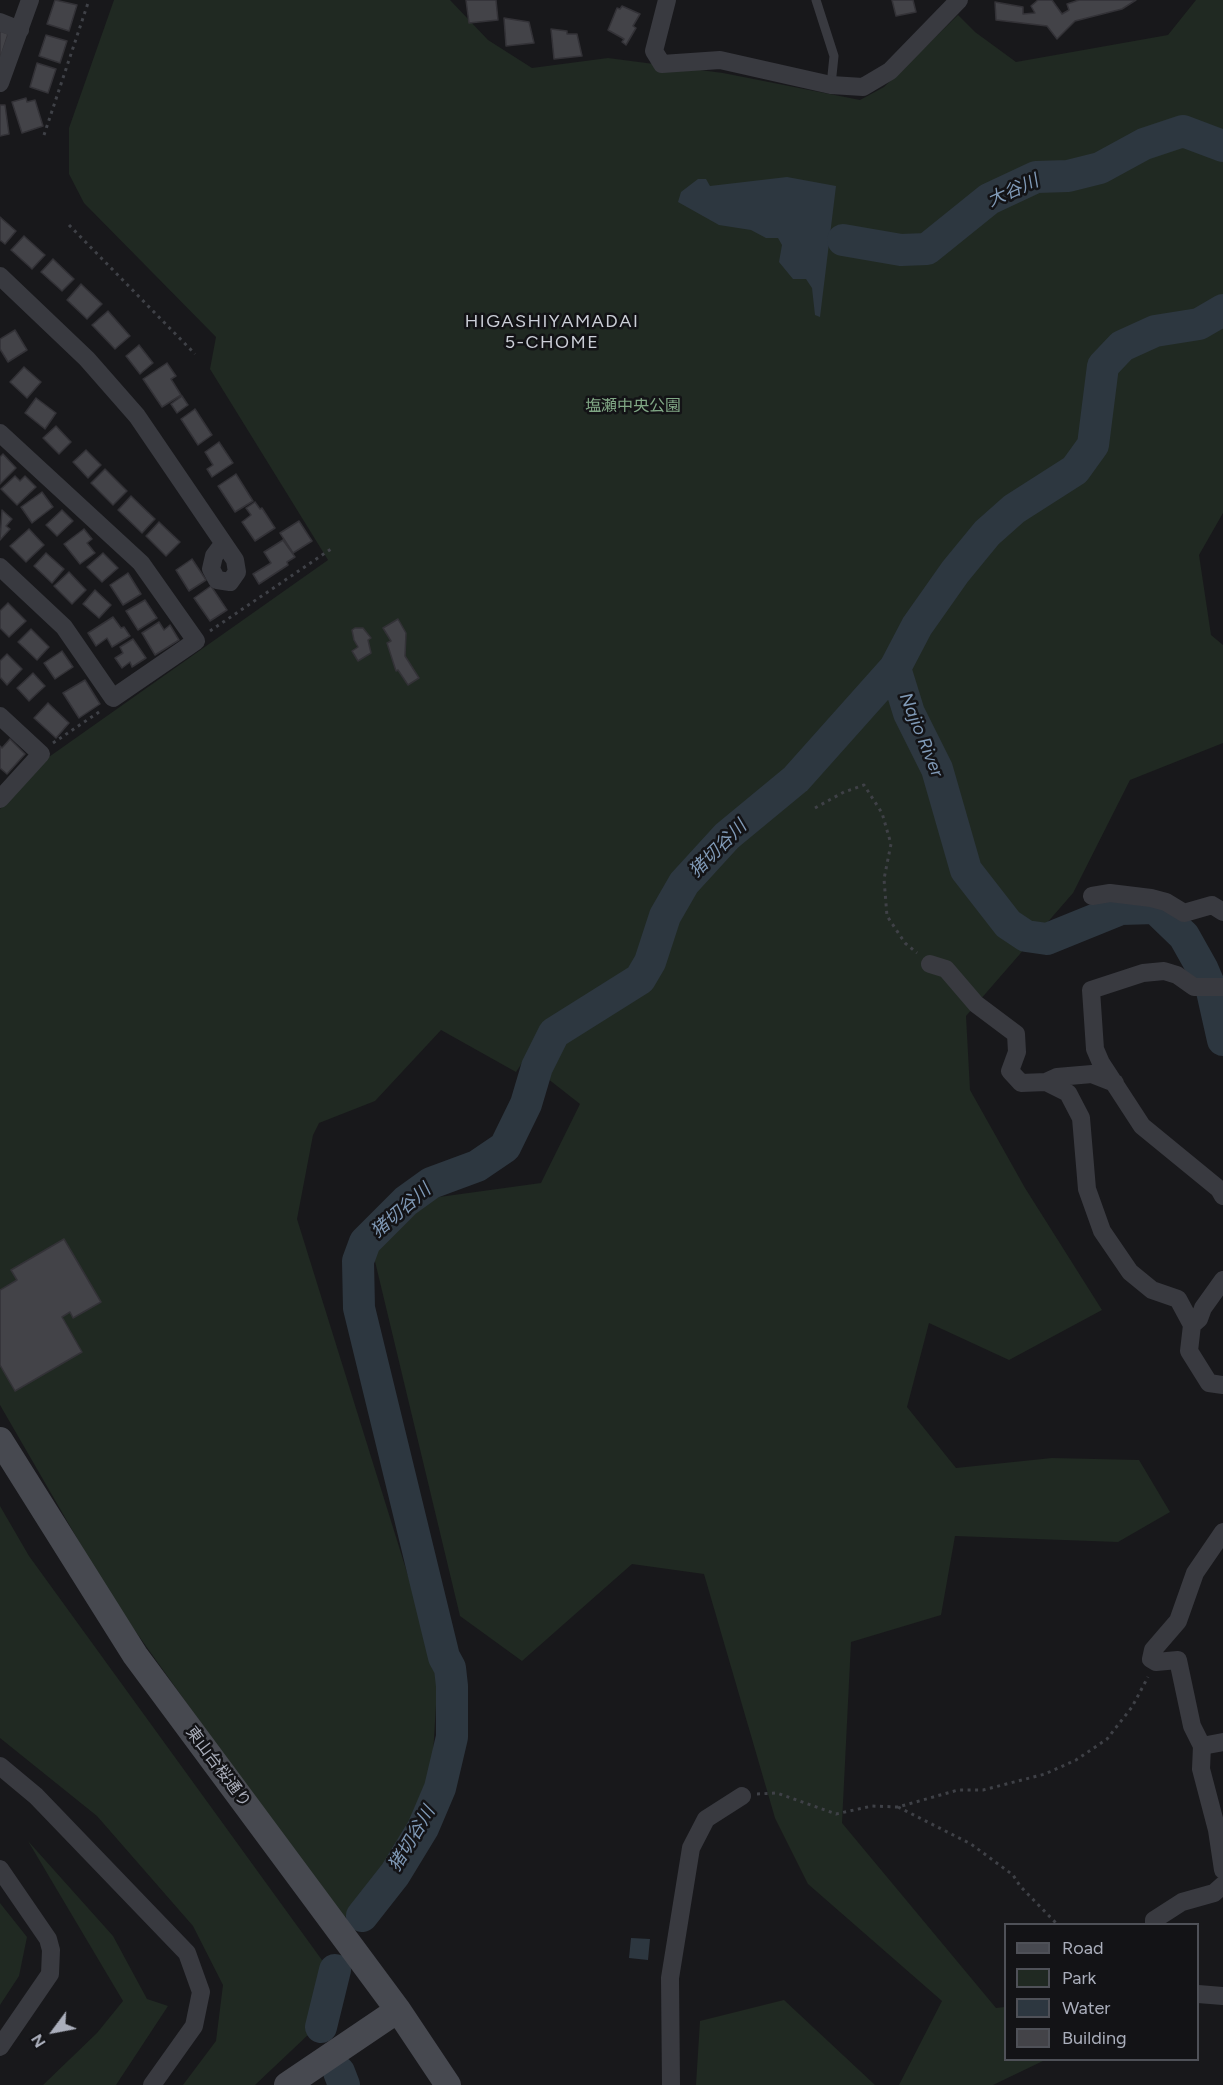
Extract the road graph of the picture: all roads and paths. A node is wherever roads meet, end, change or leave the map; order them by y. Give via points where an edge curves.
1 (30, 0) edge
2 (89, 0) edge
3 (667, 0) edge
4 (816, 0) edge
5 (959, 0) edge
6 (0, 22) edge
7 (20, 30) junction
8 (0, 83) edge
9 (831, 85) junction
10 (44, 135) dead end
11 (69, 225) dead end
12 (0, 276) edge
13 (195, 354) dead end
14 (0, 433) edge
15 (224, 544) dead end
16 (334, 547) dead end
17 (0, 567) edge
18 (196, 641) junction
19 (113, 698) junction
20 (0, 716) edge
21 (41, 754) junction
22 (0, 799) edge
23 (815, 808) dead end
24 (1092, 897) dead end
25 (1223, 912) edge
26 (930, 964) joint
27 (1223, 987) edge
28 (1046, 1082) junction
29 (1117, 1084) junction
30 (1223, 1196) edge
31 (1223, 1280) edge
32 (1192, 1325) junction
33 (1223, 1385) edge
34 (0, 1440) edge
35 (1223, 1532) edge
36 (1156, 1662) junction
37 (1223, 1742) edge
38 (1203, 1746) junction
39 (0, 1766) edge
40 (742, 1796) joint
41 (898, 1807) junction
42 (0, 1869) edge
43 (1223, 1870) edge
44 (1223, 1886) edge
45 (1056, 1923) edge
46 (1154, 1923) edge
47 (1199, 1994) edge
48 (1223, 1996) edge
49 (398, 2010) junction
50 (0, 2047) edge
51 (152, 2085) edge
52 (287, 2085) edge
53 (448, 2085) edge
54 (671, 2085) edge

1 - 7 street
2 - 10 path
3 - 9 street via 654,51 662,64 720,60
4 - 9 lane via 834,56
5 - 9 street via 890,71 863,87
6 - 7 street
7 - 8 street
11 - 13 path
12 - 15 street via 87,359 137,416
14 - 18 street via 141,562
16 - 18 path
17 - 19 street via 64,627
18 - 19 street
19 - 21 path
20 - 21 street
21 - 22 street
23 - 26 path via 864,785 882,813 891,844 884,879 887,916 905,943
24 - 25 street via 1110,893 1151,898 1184,912 1212,905
26 - 28 street via 946,969 976,1004 1016,1034 1017,1052 1010,1071 1020,1083
27 - 29 street via 1194,987 1164,971 1143,973 1091,990 1095,1049
28 - 29 street via 1056,1077 1092,1074
28 - 32 street via 1068,1093 1081,1118 1088,1189 1102,1231 1130,1272 1152,1290 1178,1299
29 - 30 street via 1142,1126
31 - 32 street
32 - 33 street via 1189,1351 1209,1383
34 - 49 street, 東山台桜通り via 135,1655
35 - 36 street via 1195,1574 1178,1621 1153,1650 1151,1659
36 - 38 street via 1178,1659 1192,1726
36 - 41 path via 1132,1707 1107,1739 1076,1760 1045,1774 983,1790 958,1790
37 - 38 street
38 - 43 street via 1201,1769
39 - 51 street via 36,1796 187,1953 201,1992 194,2026
40 - 41 path via 777,1793 836,1814 872,1806
40 - 54 street via 706,1819 691,1848 670,1978
41 - 45 path via 971,1844 1013,1875
42 - 50 street via 48,1939 51,1950 50,1974
44 - 46 street via 1214,1893 1182,1902
47 - 48 street
49 - 52 street
49 - 53 street, 東山台桜通り

